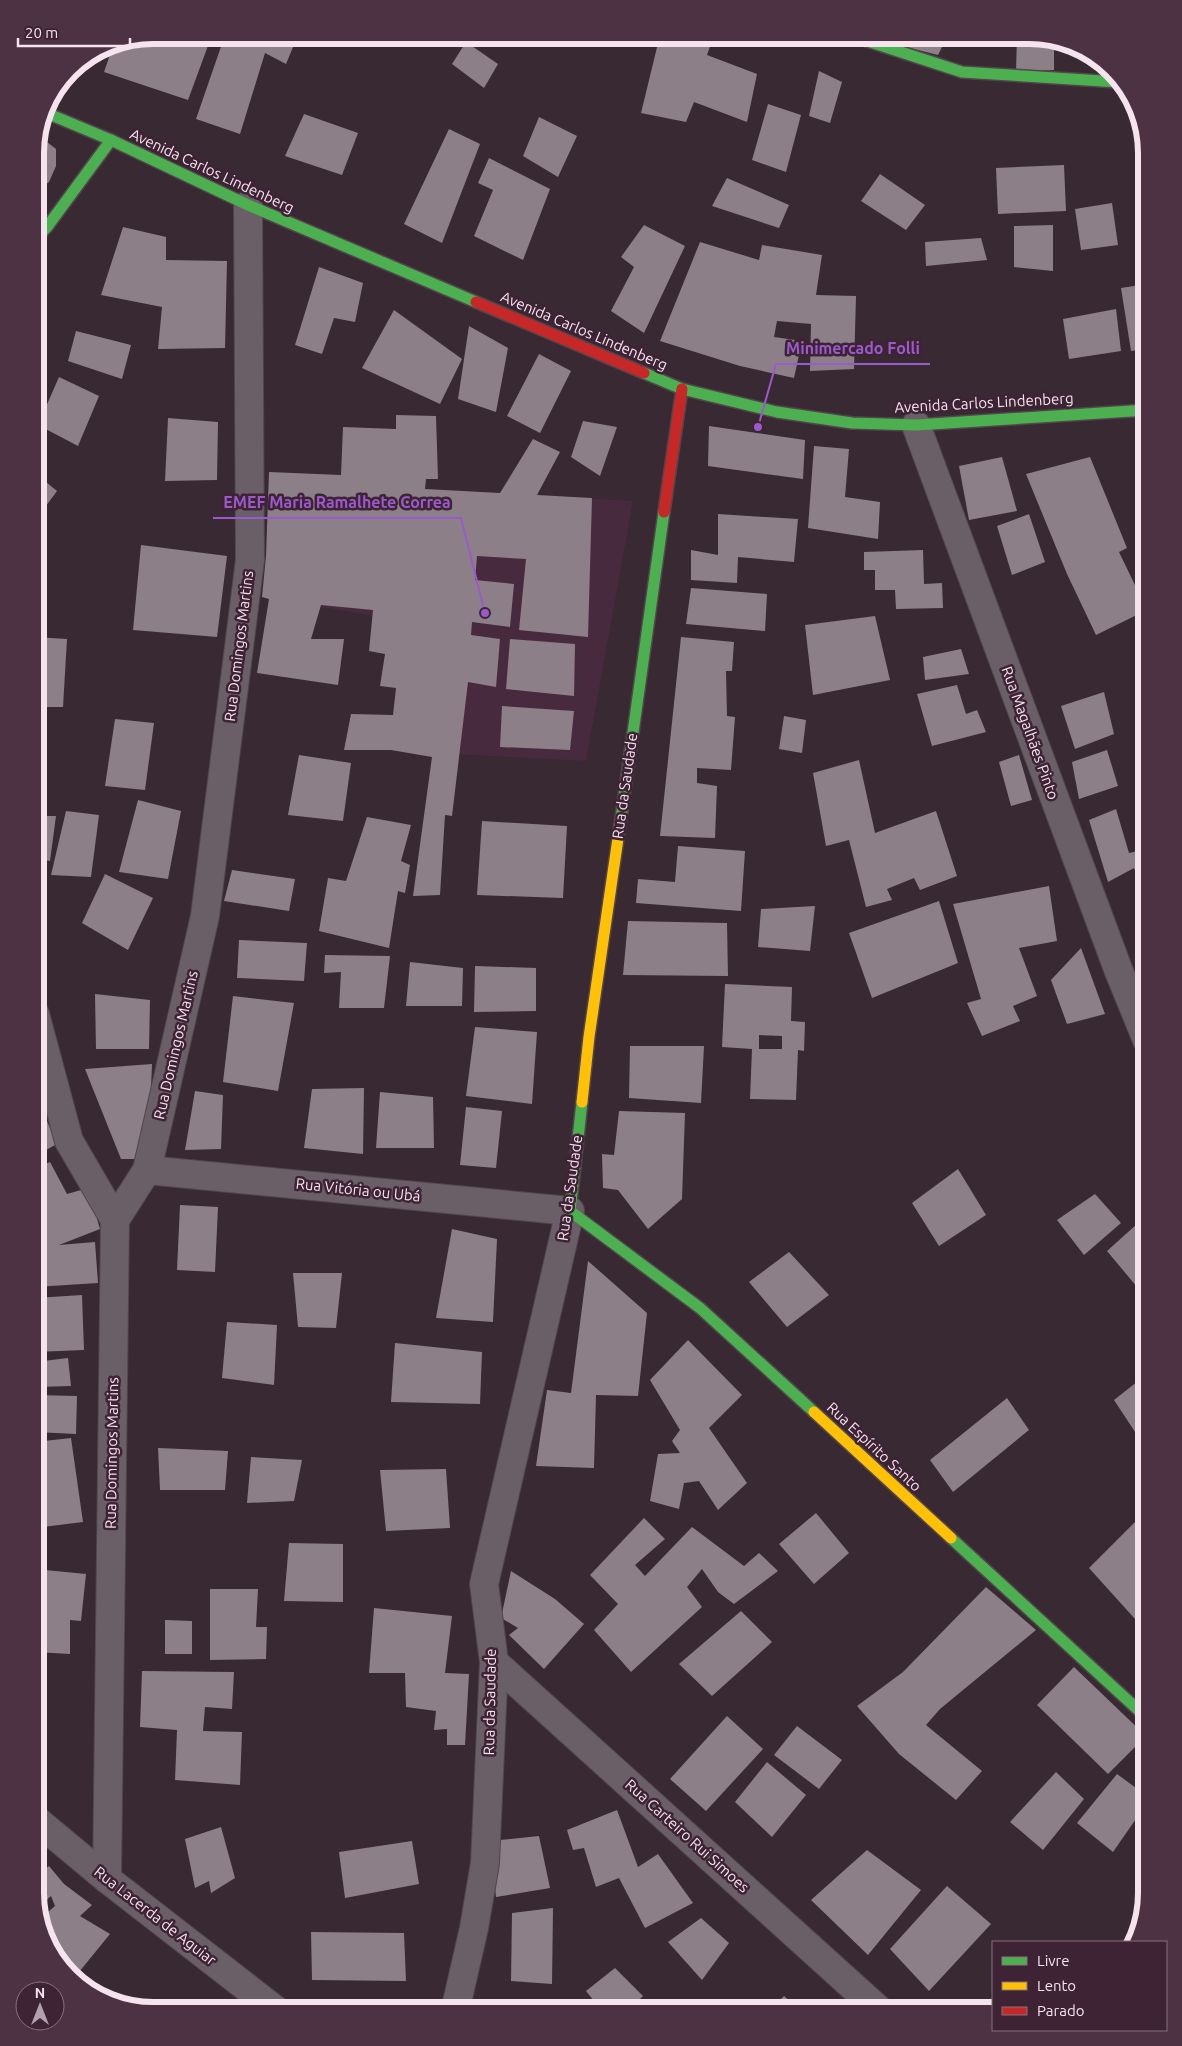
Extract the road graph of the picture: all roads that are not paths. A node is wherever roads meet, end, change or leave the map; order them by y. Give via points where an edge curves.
1 (876, 44) edge
2 (1111, 82) edge
3 (51, 115) edge
4 (111, 140) junction
5 (248, 205) junction
6 (44, 226) edge
7 (682, 389) junction
8 (1138, 410) edge
9 (916, 425) junction
10 (1138, 1018) edge
11 (44, 1047) edge
12 (147, 1170) junction
13 (570, 1211) junction
14 (116, 1220) junction
15 (494, 1662) junction
16 (1138, 1710) edge
17 (44, 1826) edge
18 (107, 1879) junction
19 (265, 2002) edge
20 (457, 2002) edge
21 (870, 2002) edge

1 - 2 street via 962,72
3 - 4 street, Avenida Carlos Lindenberg
4 - 5 street, Avenida Carlos Lindenberg
4 - 6 street
5 - 7 street, Avenida Carlos Lindenberg
5 - 12 street, Rua Domingos Martins via 250,560 205,916
7 - 9 street, Avenida Carlos Lindenberg via 777,412 852,422
7 - 13 street, Rua da Saudade via 589,1037
8 - 9 street, Avenida Carlos Lindenberg
9 - 10 street, Rua Magalhães Pinto
11 - 14 street via 69,1140
12 - 13 street, Rua Vitória ou Ubá
12 - 14 street, Rua Domingos Martins
13 - 15 street, Rua da Saudade via 484,1584
13 - 16 street, Rua Espírito Santo via 700,1308
14 - 18 street, Rua Domingos Martins
15 - 20 street, Rua da Saudade via 485,1864
15 - 21 street, Rua Carteiro Rui Simoes
17 - 18 street, Rua Lacerda de Aguiar
18 - 19 street, Rua Lacerda de Aguiar

